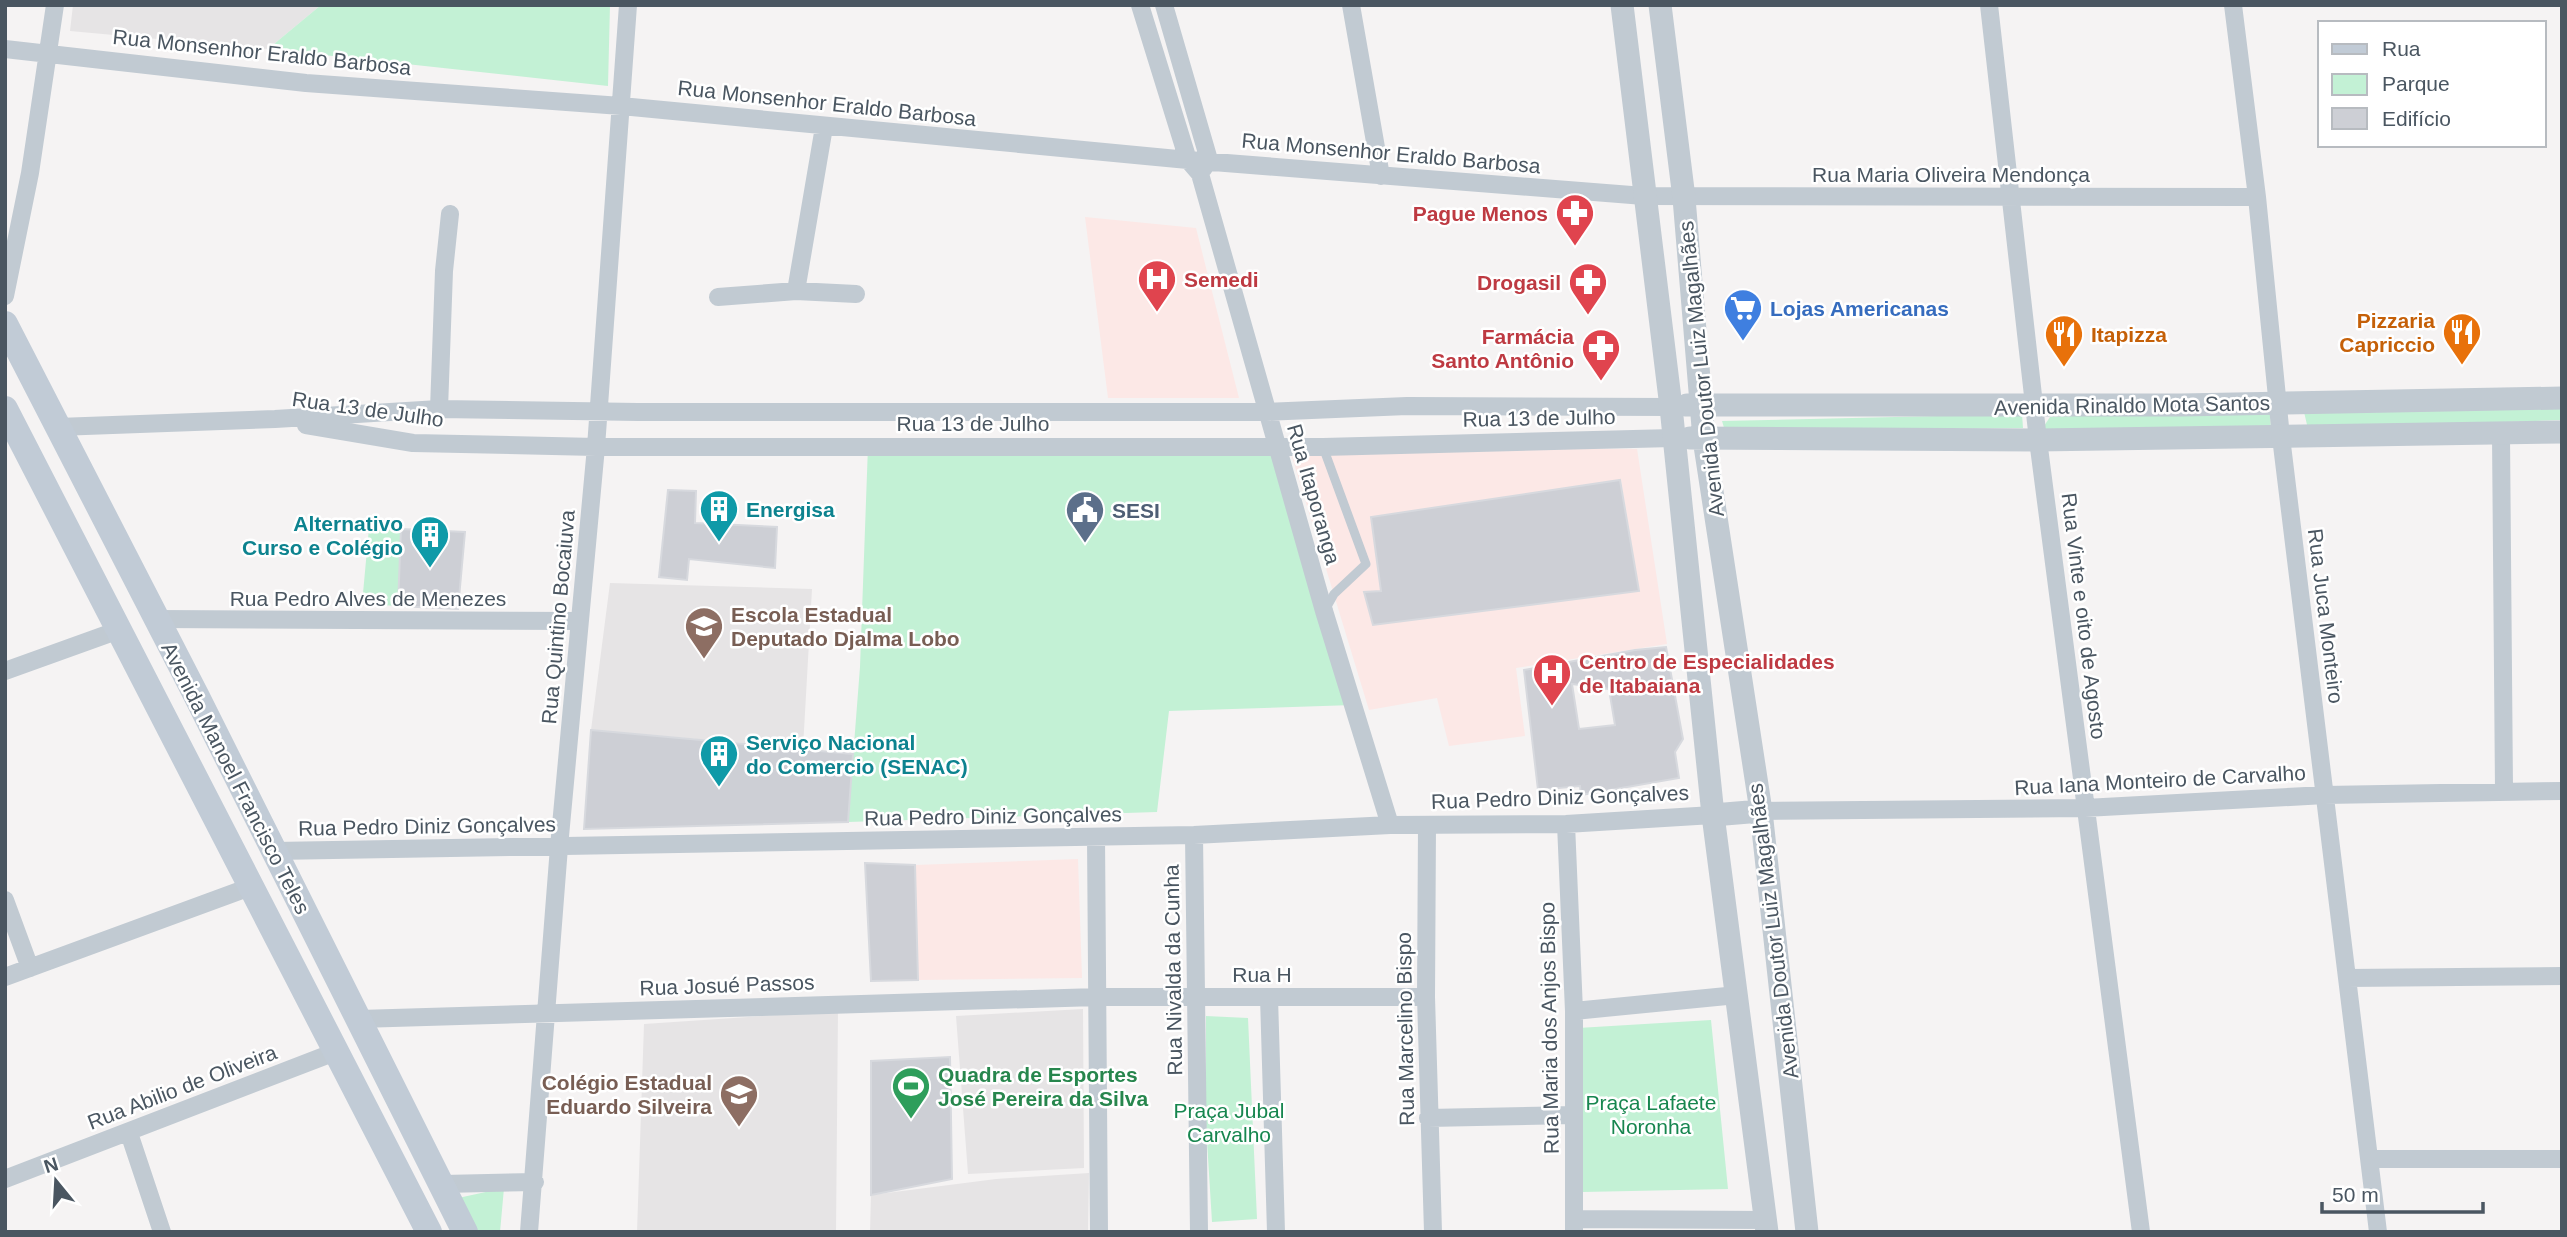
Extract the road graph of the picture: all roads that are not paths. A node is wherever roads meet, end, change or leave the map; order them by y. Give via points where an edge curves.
1 (55, 5) edge
2 (628, 5) edge
3 (1140, 5) edge
4 (1164, 5) edge
5 (1350, 5) edge
6 (1622, 5) edge
7 (1660, 5) edge
8 (1989, 5) edge
9 (2233, 5) edge
10 (5, 49) edge
11 (48, 52) junction
12 (621, 106) junction
13 (824, 127) junction
14 (1199, 165) junction
15 (1381, 176) junction
16 (1644, 196) junction
17 (2257, 197) junction
18 (1684, 198) junction
19 (2009, 198) junction
20 (450, 215) dead end
21 (796, 291) junction
22 (856, 294) dead end
23 (5, 296) edge
24 (718, 297) dead end
25 (5, 324) edge
26 (2562, 398) edge
27 (2280, 403) junction
28 (1702, 404) junction
29 (2035, 406) junction
30 (1671, 407) junction
31 (439, 409) junction
32 (599, 411) junction
33 (1266, 412) junction
34 (275, 419) junction
35 (8, 421) edge
36 (58, 427) junction
37 (2562, 432) edge
38 (2501, 435) junction
39 (2281, 437) junction
40 (1672, 438) junction
41 (1704, 439) junction
42 (2038, 440) junction
43 (1277, 446) junction
44 (596, 447) junction
45 (1323, 447) junction
46 (99, 509) junction
47 (59, 515) junction
48 (1324, 611) junction
49 (155, 619) junction
50 (580, 621) junction
51 (119, 630) junction
52 (5, 671) edge
53 (196, 695) junction
54 (161, 712) junction
55 (225, 752) junction
56 (194, 774) junction
57 (2504, 790) junction
58 (2562, 791) edge
59 (2325, 795) junction
60 (2085, 808) junction
61 (1761, 811) junction
62 (1713, 815) junction
63 (1566, 824) junction
64 (1390, 825) junction
65 (1427, 825) junction
66 (1194, 835) junction
67 (1096, 837) junction
68 (559, 847) junction
69 (274, 851) junction
70 (250, 887) junction
71 (5, 900) edge
72 (30, 968) junction
73 (2562, 976) edge
74 (5, 977) edge
75 (2347, 978) junction
76 (1737, 995) junction
77 (1097, 997) junction
78 (1196, 997) junction
79 (1269, 997) junction
80 (1426, 997) junction
81 (1574, 1011) junction
82 (548, 1012) junction
83 (359, 1019) junction
84 (335, 1052) junction
85 (1574, 1115) junction
86 (1428, 1118) junction
87 (129, 1133) junction
88 (2371, 1159) junction
89 (2562, 1159) edge
90 (5, 1179) edge
91 (536, 1182) junction
92 (443, 1184) junction
93 (1575, 1225) edge
94 (1766, 1226) edge
95 (162, 1232) edge
96 (429, 1232) edge
97 (465, 1232) edge
98 (529, 1232) edge
99 (1099, 1232) edge
100 (1199, 1232) edge
101 (1276, 1232) edge
102 (1433, 1232) edge
103 (1807, 1232) edge
104 (2141, 1232) edge
105 (2378, 1232) edge

1 - 11 street
2 - 12 street, Rua Quintino Bocaiuva
3 - 14 street, Rua Itaporanga
4 - 14 street, Rua Itaporanga
5 - 15 street
6 - 16 street, Avenida Doutor Luiz Magalhães
7 - 18 street, Avenida Doutor Luiz Magalhães
8 - 19 street, Rua Vinte e oito de Agosto
9 - 17 street, Rua Juca Monteiro
10 - 11 street, Rua Monsenhor Eraldo Barbosa
11 - 12 street, Rua Monsenhor Eraldo Barbosa via 306,83
11 - 23 street
12 - 13 street, Rua Monsenhor Eraldo Barbosa
12 - 32 street, Rua Quintino Bocaiuva
13 - 14 street, Rua Monsenhor Eraldo Barbosa
13 - 21 street
14 - 15 street, Rua Monsenhor Eraldo Barbosa
14 - 33 street, Rua Itaporanga
15 - 16 street, Rua Monsenhor Eraldo Barbosa
16 - 18 street, Rua Maria Oliveira Mendonça
16 - 30 street, Avenida Doutor Luiz Magalhães
17 - 19 street, Rua Maria Oliveira Mendonça
17 - 27 street, Rua Juca Monteiro
18 - 19 street, Rua Maria Oliveira Mendonça
18 - 28 street, Avenida Doutor Luiz Magalhães
19 - 29 street, Rua Vinte e oito de Agosto
20 - 31 street
21 - 22 street
21 - 24 street
25 - 36 main road, Avenida Manoel Francisco Teles
26 - 27 street, Avenida Rinaldo Mota Santos
27 - 29 street, Avenida Rinaldo Mota Santos
27 - 39 street, Rua Juca Monteiro
28 - 29 street, Avenida Rinaldo Mota Santos
28 - 30 street, Avenida Rinaldo Mota Santos
28 - 41 street, Avenida Doutor Luiz Magalhães
29 - 42 street, Rua Vinte e oito de Agosto
30 - 33 street, Rua 13 de Julho via 1407,406
30 - 40 street, Avenida Doutor Luiz Magalhães
31 - 32 street, Rua 13 de Julho
31 - 34 street, Rua 13 de Julho
32 - 33 street, Rua 13 de Julho
32 - 44 street, Rua Quintino Bocaiuva
33 - 43 street, Rua Itaporanga
34 - 36 street, Rua 13 de Julho
34 - 44 street, Rua 13 de Julho via 413,443
35 - 47 main road, Avenida Manoel Francisco Teles
36 - 46 main road, Avenida Manoel Francisco Teles
37 - 38 street, Avenida Rinaldo Mota Santos
38 - 39 street, Avenida Rinaldo Mota Santos
38 - 57 street
39 - 42 street, Avenida Rinaldo Mota Santos
39 - 59 street, Rua Juca Monteiro
40 - 41 street, Avenida Rinaldo Mota Santos
40 - 45 street, Rua 13 de Julho
40 - 62 street, Avenida Doutor Luiz Magalhães
41 - 42 street, Avenida Rinaldo Mota Santos
41 - 61 street, Avenida Doutor Luiz Magalhães
42 - 60 street, Rua Vinte e oito de Agosto
43 - 44 street, Rua 13 de Julho
43 - 45 street, Rua 13 de Julho
43 - 48 street, Rua Itaporanga
44 - 50 street, Rua Quintino Bocaiuva
45 - 48 lane via 1366,564 1334,594
46 - 47 main road
46 - 49 main road, Avenida Manoel Francisco Teles
47 - 51 main road, Avenida Manoel Francisco Teles
48 - 64 street, Rua Itaporanga
49 - 50 street, Rua Pedro Alves de Menezes
49 - 53 main road, Avenida Manoel Francisco Teles
50 - 68 street, Rua Quintino Bocaiuva
51 - 52 street
51 - 54 main road, Avenida Manoel Francisco Teles
53 - 54 main road via 183,709
53 - 55 main road, Avenida Manoel Francisco Teles
54 - 56 main road, Avenida Manoel Francisco Teles
55 - 56 main road via 202,755 195,761
55 - 69 main road, Avenida Manoel Francisco Teles
56 - 70 main road, Avenida Manoel Francisco Teles
57 - 58 street, Rua Iana Monteiro de Carvalho
57 - 59 street, Rua Iana Monteiro de Carvalho
59 - 60 street, Rua Iana Monteiro de Carvalho
59 - 75 street, Rua Juca Monteiro
60 - 61 street, Rua Iana Monteiro de Carvalho
60 - 104 street, Rua Vinte e oito de Agosto
61 - 62 street
61 - 103 street, Avenida Doutor Luiz Magalhães
62 - 63 street, Rua Pedro Diniz Gonçalves
62 - 76 street, Avenida Doutor Luiz Magalhães
63 - 65 street, Rua Pedro Diniz Gonçalves
63 - 81 street, Rua Maria dos Anjos Bispo
64 - 65 street, Rua Pedro Diniz Gonçalves
64 - 66 street, Rua Pedro Diniz Gonçalves
65 - 80 street, Rua Marcelino Bispo
66 - 67 street, Rua Pedro Diniz Gonçalves
66 - 78 street, Rua Nivalda da Cunha
67 - 68 street, Rua Pedro Diniz Gonçalves
67 - 77 street
68 - 69 street, Rua Pedro Diniz Gonçalves
68 - 82 street, Rua Quintino Bocaiuva
69 - 83 main road, Avenida Manoel Francisco Teles
70 - 72 street
70 - 84 main road, Avenida Manoel Francisco Teles
71 - 72 street
72 - 74 street
73 - 75 street
75 - 88 street, Rua Juca Monteiro
76 - 81 street
76 - 94 street, Avenida Doutor Luiz Magalhães
77 - 78 street, Rua H
77 - 82 street, Rua Josué Passos
77 - 99 street
78 - 79 street, Rua H
78 - 100 street, Rua Nivalda da Cunha
79 - 80 street, Rua H
79 - 101 street
80 - 86 street, Rua Marcelino Bispo
81 - 85 street, Rua Maria dos Anjos Bispo
82 - 83 street, Rua Josué Passos
82 - 91 street, Rua Quintino Bocaiuva
83 - 92 main road, Avenida Manoel Francisco Teles
84 - 87 street, Rua Abilio de Oliveira
84 - 96 main road, Avenida Manoel Francisco Teles
85 - 86 street
85 - 93 street, Rua Maria dos Anjos Bispo
86 - 102 street, Rua Marcelino Bispo
87 - 90 street, Rua Abilio de Oliveira
87 - 95 street
88 - 89 street
88 - 105 street, Rua Juca Monteiro
91 - 92 street
91 - 98 street, Rua Quintino Bocaiuva
92 - 97 main road, Avenida Manoel Francisco Teles
93 - 94 street

